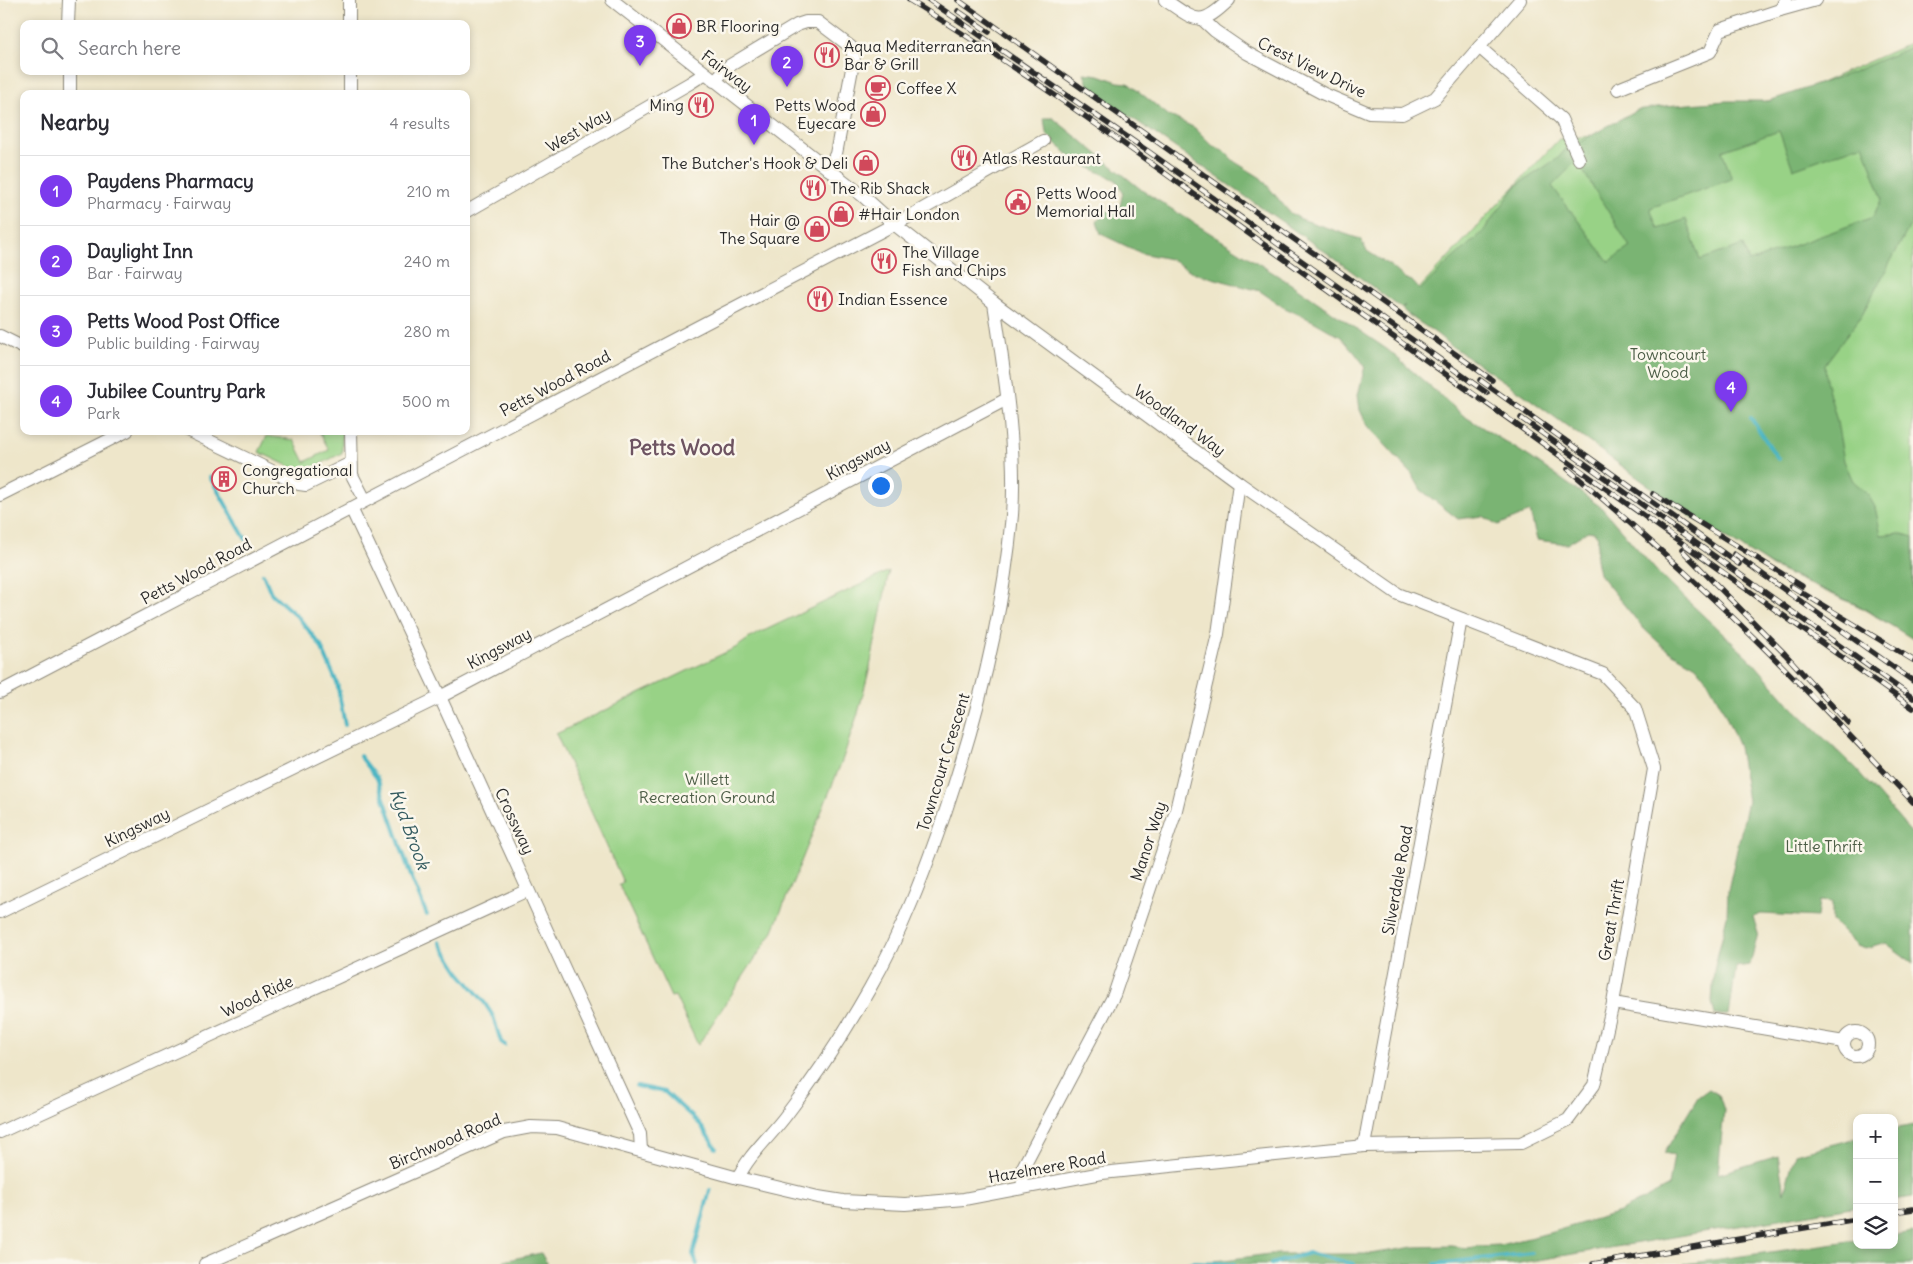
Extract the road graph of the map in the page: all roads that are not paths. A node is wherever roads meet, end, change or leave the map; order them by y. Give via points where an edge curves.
1 (69, 0) edge
2 (349, 0) edge
3 (612, 0) edge
4 (1165, 0) edge
5 (1229, 0) edge
6 (1520, 0) edge
7 (1816, 0) edge
8 (1783, 5) edge
9 (1202, 19) junction
10 (68, 20) edge
11 (349, 20) edge
12 (1479, 47) junction
13 (70, 75) edge
14 (350, 75) edge
15 (709, 77) junction
16 (1618, 89) dead end
17 (70, 90) edge
18 (350, 90) edge
19 (1043, 141) dead end
20 (1579, 159) dead end
21 (828, 169) junction
22 (470, 210) edge
23 (894, 224) junction
24 (994, 303) junction
25 (0, 336) edge
26 (20, 346) edge
27 (1007, 399) junction
28 (119, 435) edge
29 (197, 435) edge
30 (351, 435) edge
31 (351, 463) junction
32 (1239, 483) junction
33 (0, 495) edge
34 (365, 500) junction
35 (351, 508) junction
36 (1461, 619) junction
37 (0, 692) edge
38 (440, 697) junction
39 (528, 890) junction
40 (0, 912) edge
41 (1613, 1002) junction
42 (1844, 1042) dead end
43 (0, 1132) edge
44 (1364, 1146) junction
45 (641, 1150) junction
46 (738, 1178) junction
47 (1023, 1187) junction
48 (205, 1264) edge

1 - 10 street
2 - 11 street
3 - 15 street, Fairway
4 - 9 street, Crest View Drive via 1190,16
5 - 9 street via 1213,15
6 - 12 street, Crest View Drive
7 - 8 street
8 - 16 street via 1720,30 1710,52
9 - 12 street, Crest View Drive via 1246,53 1324,94 1369,113 1402,114 1435,98
12 - 20 street via 1561,119
13 - 17 street
14 - 18 street
15 - 21 street, Fairway
15 - 21 street, West Way via 806,22 818,22 849,45 854,58 836,154
15 - 22 street, West Way via 690,84
19 - 23 street, Petts Wood Road
21 - 23 street, Fairway
23 - 24 street, Woodland Way
23 - 34 street, Petts Wood Road
24 - 27 street, Towncourt Crescent
24 - 32 street, Woodland Way
25 - 26 street
27 - 38 street, Kingsway
27 - 46 street, Towncourt Crescent via 1012,453 1012,514 1000,601 962,762 934,844 883,966 842,1037
28 - 33 street
29 - 31 street via 299,484 306,485
30 - 31 street
31 - 34 street via 352,475
32 - 36 street, Woodland Way via 1398,594
32 - 47 street, Manor Way via 1218,634 1175,814 1114,995 1022,1169
34 - 35 street, Petts Wood Road
35 - 37 street, Petts Wood Road
35 - 38 street, Crossway
36 - 41 street, Great Thrift via 1603,674 1635,708 1654,769
36 - 44 street, Silverdale Road
38 - 39 street, Crossway
38 - 40 street, Kingsway
39 - 43 street, Wood Ride
39 - 45 street, Crossway via 640,1134
41 - 42 street
41 - 44 street, Great Thrift via 1594,1085 1568,1120 1521,1143
44 - 47 street, Hazelmere Road via 1102,1173
45 - 46 street, Birchwood Road
45 - 48 street, Birchwood Road via 557,1128 532,1127 504,1132
46 - 47 street, Hazelmere Road via 843,1201 905,1204 964,1199

